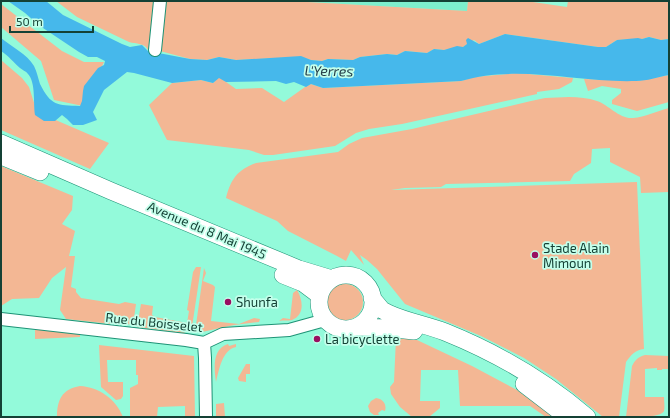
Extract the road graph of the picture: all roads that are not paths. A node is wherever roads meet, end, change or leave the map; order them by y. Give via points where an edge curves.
1 (160, 1) edge
2 (155, 50) dead end
3 (1, 143) edge
4 (1, 156) edge
5 (81, 184) junction
6 (332, 279) junction
7 (319, 295) junction
8 (372, 298) junction
9 (1, 319) edge
10 (325, 320) junction
11 (357, 327) junction
12 (204, 344) junction
13 (206, 417) edge
14 (567, 417) edge
15 (587, 417) edge

1 - 2 street
3 - 5 main road
4 - 5 main road
5 - 6 main road, Avenue du 8 Mai 1945 via 308,273
5 - 7 main road, Avenue du 8 Mai 1945 via 303,283
6 - 7 main road
6 - 8 main road via 349,275 357,278 370,290
7 - 10 main road via 319,310
8 - 11 main road via 370,315
8 - 15 main road via 382,310 390,314 456,337 507,361
9 - 12 street, Rue du Boisselet
10 - 11 main road via 343,330
10 - 12 street, Rue du Boisselet via 289,330 223,334
11 - 14 main road via 410,330 438,339 500,369 530,388
12 - 13 street

